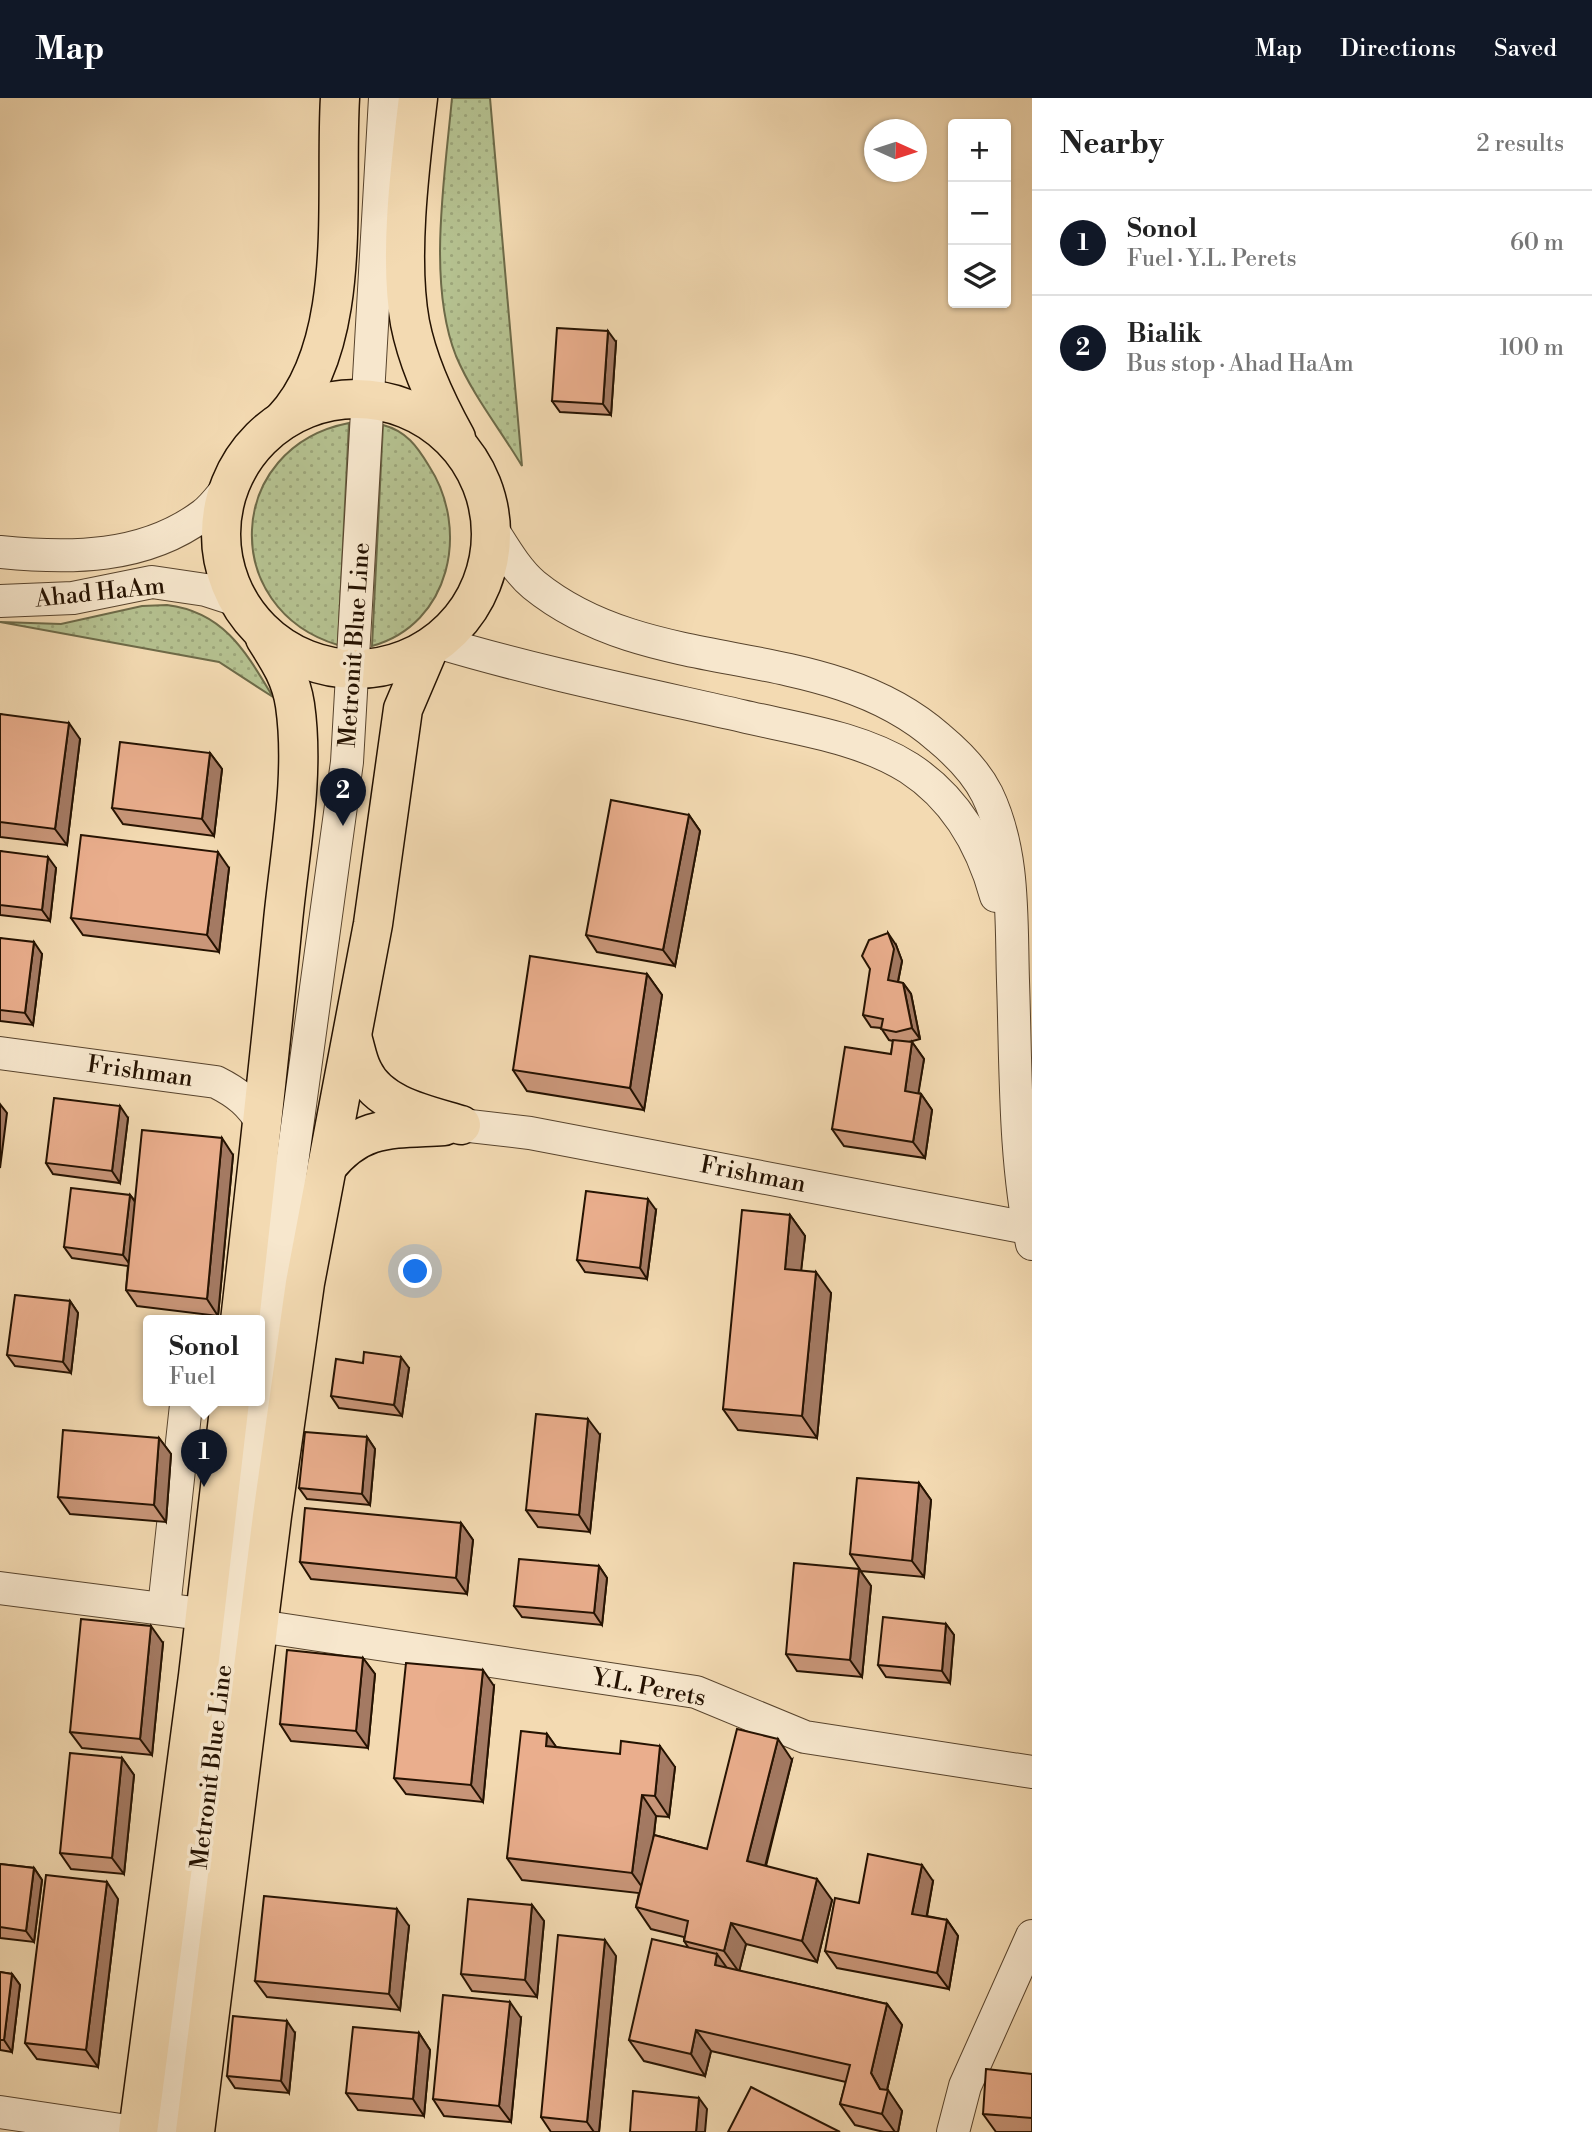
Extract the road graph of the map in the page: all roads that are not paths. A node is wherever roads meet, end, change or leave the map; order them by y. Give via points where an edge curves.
1 (340, 98) edge
2 (385, 98) edge
3 (418, 98) edge
4 (370, 399) junction
5 (283, 420) junction
6 (473, 467) junction
7 (232, 483) junction
8 (490, 526) junction
9 (0, 552) edge
10 (0, 601) edge
11 (249, 614) junction
12 (433, 645) junction
13 (354, 669) junction
14 (1013, 980) junction
15 (353, 1040) junction
16 (0, 1053) edge
17 (263, 1124) junction
18 (461, 1125) junction
19 (327, 1167) junction
20 (1030, 1236) edge
21 (241, 1315) edge
22 (265, 1363) edge
23 (186, 1406) edge
24 (229, 1406) edge
25 (259, 1406) edge
26 (0, 1588) edge
27 (164, 1608) junction
28 (206, 1615) junction
29 (259, 1626) junction
30 (1032, 1772) edge
31 (1032, 1936) edge
32 (0, 2112) edge
33 (136, 2132) edge
34 (164, 2132) edge
35 (195, 2132) edge
36 (953, 2132) edge

1 - 5 main road via 333,304 309,383
2 - 4 street, Metronit Blue Line
3 - 6 main road via 406,249 410,323 428,381
4 - 5 main road via 329,401
4 - 6 main road via 425,417 452,439
4 - 13 street, Metronit Blue Line
5 - 7 main road via 252,448
6 - 8 main road via 483,489
7 - 9 street, Ahad HaAm via 205,513 146,544 75,557
7 - 11 main road via 222,519 222,543 226,567
8 - 12 main road via 487,563 475,597 458,622
8 - 14 street via 533,584 587,618 640,638 821,677 873,693 915,716 959,755 986,794 1008,859
10 - 11 street, Ahad HaAm via 73,598 152,582 206,590
11 - 13 main road via 299,656 330,667
11 - 17 main road via 286,671 295,703 297,744
12 - 13 main road via 397,663
12 - 14 street via 814,733 856,744 910,769 971,831 988,864
12 - 15 main road via 403,709
13 - 22 street, Metronit Blue Line via 342,811
14 - 20 street via 1020,1148
15 - 18 main road via 363,1072 377,1089 399,1104
15 - 19 main road
16 - 17 street, Frishman via 216,1082 251,1105
17 - 21 main road
18 - 19 main road via 374,1132 353,1140
18 - 20 street, Frishman via 530,1133
19 - 29 main road via 287,1401
23 - 27 street
24 - 28 main road
25 - 34 street, Metronit Blue Line
26 - 27 street
27 - 28 street
28 - 33 main road
29 - 30 street, Y.L. Perets via 696,1692 805,1737
29 - 35 main road
31 - 36 street via 965,2086
32 - 33 street

